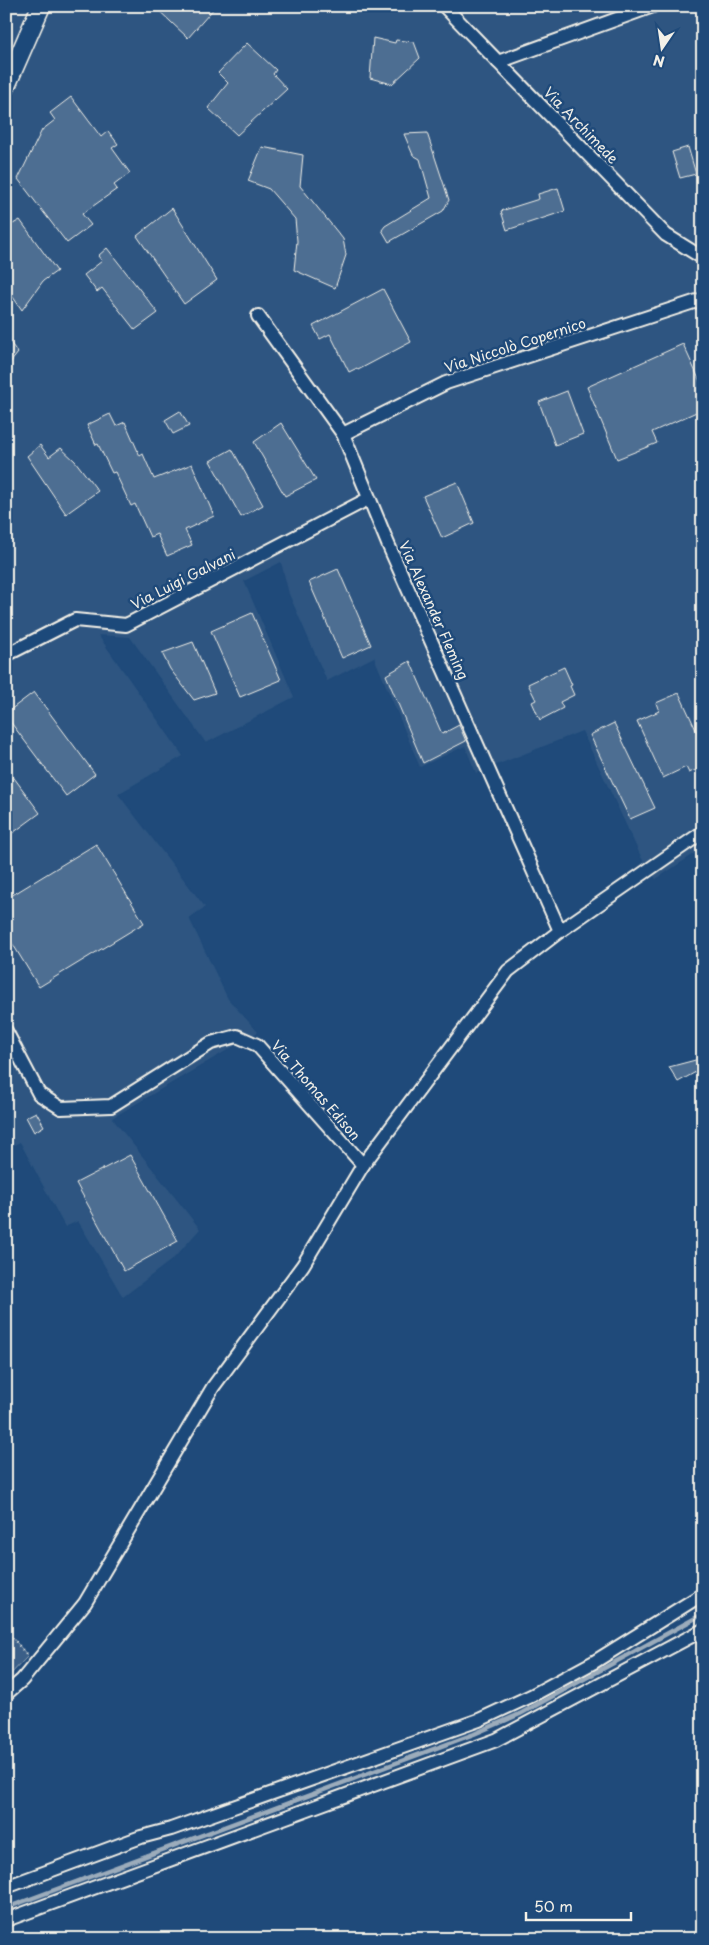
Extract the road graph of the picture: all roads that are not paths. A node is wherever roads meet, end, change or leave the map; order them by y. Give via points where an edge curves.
1 (41, 6) edge
2 (444, 6) edge
3 (653, 6) edge
4 (498, 62) junction
5 (6, 86) edge
6 (703, 258) edge
7 (703, 299) edge
8 (258, 316) dead end
9 (343, 434) junction
10 (368, 499) junction
11 (6, 655) edge
12 (703, 832) edge
13 (560, 931) junction
14 (6, 1031) edge
15 (363, 1165) junction
16 (703, 1594) edge
17 (703, 1630) edge
18 (6, 1694) edge
19 (6, 1887) edge
20 (6, 1920) edge

1 - 5 main road
2 - 4 street, Via Archimede
3 - 4 street
4 - 6 street, Via Archimede via 666,235
7 - 9 street, Via Niccolò Copernico via 446,383
8 - 9 street, Via Alexander Fleming
9 - 10 street, Via Alexander Fleming
10 - 11 street, Via Luigi Galvani via 126,625 75,620
10 - 13 street, Via Alexander Fleming
12 - 13 street
13 - 15 street via 508,971
14 - 15 street, Via Thomas Edison via 39,1094 61,1108 111,1106 212,1043 237,1036 257,1045
15 - 18 street via 303,1265 213,1387 85,1603 22,1680
16 - 19 street via 594,1662 479,1720
17 - 20 street via 496,1740

